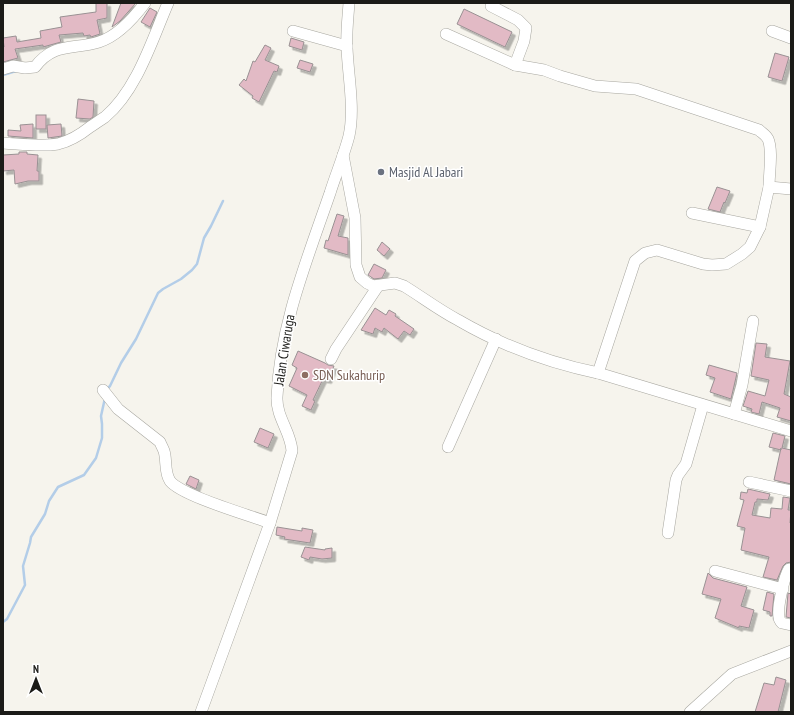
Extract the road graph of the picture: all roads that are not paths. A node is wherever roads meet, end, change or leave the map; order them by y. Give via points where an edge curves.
1 (146, 3) edge
2 (168, 3) edge
3 (349, 3) edge
4 (492, 6) dead end
5 (294, 31) dead end
6 (772, 31) dead end
7 (446, 34) dead end
8 (791, 38) edge
9 (347, 46) junction
10 (515, 65) junction
11 (3, 69) edge
12 (3, 144) edge
13 (343, 154) junction
14 (769, 187) junction
15 (791, 190) edge
16 (692, 214) dead end
17 (760, 227) junction
18 (378, 286) junction
19 (753, 321) dead end
20 (496, 340) junction
21 (331, 359) dead end
22 (598, 373) junction
23 (103, 390) dead end
24 (703, 405) junction
25 (734, 414) junction
26 (791, 431) edge
27 (448, 447) dead end
28 (749, 482) dead end
29 (791, 491) edge
30 (270, 523) junction
31 (668, 533) dead end
32 (791, 569) edge
33 (715, 571) dead end
34 (783, 589) junction
35 (791, 624) edge
36 (791, 651) edge
37 (201, 712) edge
38 (690, 712) edge

1 - 11 street via 119,31 106,39 60,48 42,58 35,67 13,66
2 - 12 street via 136,76 106,116 77,137 59,143 44,146
3 - 9 street, Jalan Ciwaruga
4 - 10 street via 518,20 526,28
5 - 9 street
6 - 8 street
7 - 10 street
9 - 13 street, Jalan Ciwaruga via 351,103 349,134
10 - 14 street via 544,70 595,86 636,89 759,130 769,141
13 - 18 street via 354,218 356,265 360,277 373,286
13 - 30 street, Jalan Ciwaruga via 290,308 282,341 278,370 278,412 292,443 292,451
14 - 15 street
14 - 17 street
16 - 17 street
17 - 22 street via 750,247 726,264 703,264 657,250 645,253 635,261
18 - 20 street via 395,283 404,286 458,321
18 - 21 street
19 - 25 street via 742,385
20 - 22 street via 544,360
20 - 27 street
22 - 24 street
23 - 30 street via 118,409 160,442 164,450 167,474 177,488
24 - 25 street
24 - 31 street via 687,460 676,480
25 - 26 street
28 - 29 street
30 - 37 street, Jalan Ciwaruga
32 - 34 street via 788,569
33 - 34 street
34 - 35 street via 779,616 782,622
36 - 38 street via 732,674

